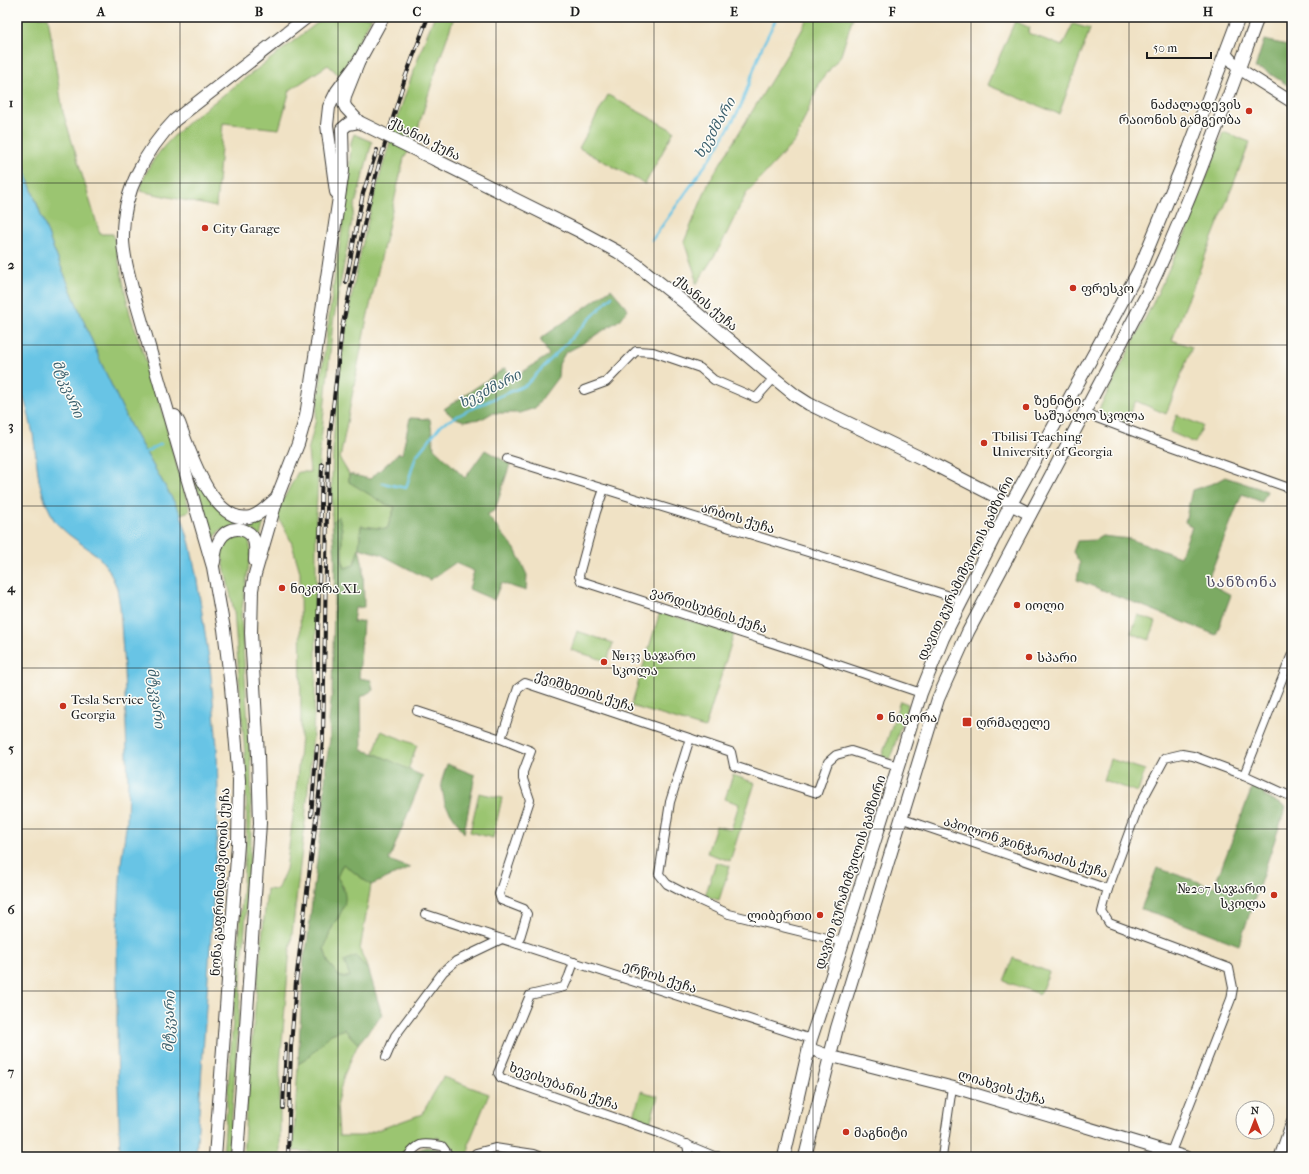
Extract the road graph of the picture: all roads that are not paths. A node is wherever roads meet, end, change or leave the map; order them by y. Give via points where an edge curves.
1 (307, 17) edge
2 (383, 17) edge
3 (1239, 17) edge
4 (1258, 17) edge
5 (1225, 53) junction
6 (359, 61) junction
7 (1220, 66) junction
8 (1238, 68) junction
9 (1292, 102) edge
10 (359, 122) junction
11 (338, 201) junction
12 (774, 378) junction
13 (584, 390) dead end
14 (165, 400) junction
15 (1085, 412) junction
16 (507, 459) dead end
17 (604, 489) junction
18 (1292, 489) edge
19 (278, 497) junction
20 (1011, 504) junction
21 (1030, 514) junction
22 (213, 567) junction
23 (255, 574) junction
24 (963, 600) junction
25 (1292, 654) edge
26 (923, 688) junction
27 (943, 688) junction
28 (917, 706) junction
29 (418, 711) dead end
30 (934, 713) junction
31 (690, 738) junction
32 (501, 739) junction
33 (898, 766) junction
34 (1244, 775) junction
35 (1292, 797) edge
36 (900, 818) junction
37 (1108, 889) junction
38 (425, 914) dead end
39 (502, 939) junction
40 (843, 942) junction
41 (518, 944) junction
42 (574, 962) junction
43 (809, 1043) junction
44 (830, 1056) junction
45 (386, 1057) dead end
46 (952, 1087) junction
47 (1292, 1122) edge
48 (686, 1144) junction
49 (1171, 1152) junction
50 (710, 1156) edge
51 (215, 1157) edge
52 (237, 1157) edge
53 (407, 1157) edge
54 (450, 1157) edge
55 (476, 1157) edge
56 (542, 1157) edge
57 (689, 1157) edge
58 (725, 1157) edge
59 (784, 1157) edge
60 (805, 1157) edge
61 (942, 1157) edge
62 (1186, 1157) edge
63 (1280, 1157) edge

1 - 14 main road via 175,120 147,154 133,184 125,211 123,248
2 - 6 main road
3 - 5 main road, დავით გურამიშვილის გამზირი
4 - 8 main road
5 - 7 main road, დავით გურამიშვილის გამზირი
5 - 8 street
6 - 10 main road, ქსანის ქუჩა via 344,104
6 - 11 main road via 332,99 328,116 328,139
7 - 8 street
7 - 20 main road, დავით გურამიშვილის გამზირი via 1139,270
8 - 9 street
8 - 15 main road via 1167,252
10 - 11 main road via 348,124 342,130 344,165
10 - 12 main road, ქსანის ქუჩა, bridge via 618,252 637,264
11 - 19 main road via 306,416
12 - 13 street via 756,398 714,380 700,368 653,352 636,351 606,382
12 - 20 main road, ქსანის ქუჩა via 809,404
14 - 19 main road via 179,423 197,470 222,508 237,516 255,516
14 - 22 main road, ნონა გაფრინდაშვილის ქუჩა
15 - 18 street
15 - 21 main road
16 - 17 street, არბოს ქუჩა
17 - 24 street, არბოს ქუჩა
17 - 26 street, ვარდისუბნის ქუჩა via 580,571 581,581 815,657
19 - 23 main road
20 - 21 main road, ქსანის ქუჩა
20 - 24 main road, დავით გურამიშვილის გამზირი
21 - 27 main road via 968,632
22 - 23 main road via 216,547 222,536 233,529 244,530 252,536 255,543
22 - 51 main road, ნონა გაფრინდაშვილის ქუჩა via 228,658 239,797 236,876
23 - 52 main road via 251,633 260,845
24 - 26 main road, დავით გურამიშვილის გამზირი
25 - 34 street
26 - 27 main road via 928,687 935,691
26 - 28 main road, დავით გურამიშვილის გამზირი
27 - 30 main road
28 - 30 main road via 927,704
28 - 33 main road, დავით გურამიშვილის გამზირი
29 - 32 street
30 - 36 main road
31 - 32 street, ქვიშხეთის ქუჩა via 525,683 518,688
31 - 33 street, ქვიშხეთის ქუჩა via 731,752 734,766 817,793 828,762 836,755 850,751
31 - 40 street via 670,802 659,874 667,884 729,914
32 - 41 street via 531,751 523,772 530,800 499,894 501,900 524,909 527,914
33 - 40 main road, დავით გურამიშვილის გამზირი
34 - 35 street, აპოლონ ჯინჭარაძის ქუჩა
34 - 37 street, აპოლონ ჯინჭარაძის ქუჩა via 1193,756 1182,754 1165,758 1138,808
36 - 37 street, აპოლონ ჯინჭარაძის ქუჩა
36 - 44 main road
37 - 49 street via 1102,912 1109,923 1229,968 1233,988 1231,999
38 - 39 street, ერწოს ქუჩა
39 - 41 street, ერწოს ქუჩა
39 - 45 street via 456,961 443,972 395,1036
40 - 43 main road, დავით გურამიშვილის გამზირი
41 - 42 street, ერწოს ქუჩა
42 - 43 street, ერწოს ქუჩა
42 - 48 street, ხევისუბანის ქუჩა via 564,987 530,995 498,1073 501,1078
43 - 44 street, ლიახვის ქუჩა
43 - 59 main road, დავით გურამიშვილის გამზირი
44 - 46 street, ლიახვის ქუჩა
44 - 60 main road
46 - 49 street, ლიახვის ქუჩა
46 - 61 street
47 - 63 street
48 - 50 street, ხევისუბანის ქუჩა
48 - 57 street
49 - 62 street, ლიახვის ქუჩა
50 - 58 street, ხევისუბანის ქუჩა
53 - 54 street via 415,1147 424,1143 442,1146
55 - 56 street via 476,1153 495,1148

